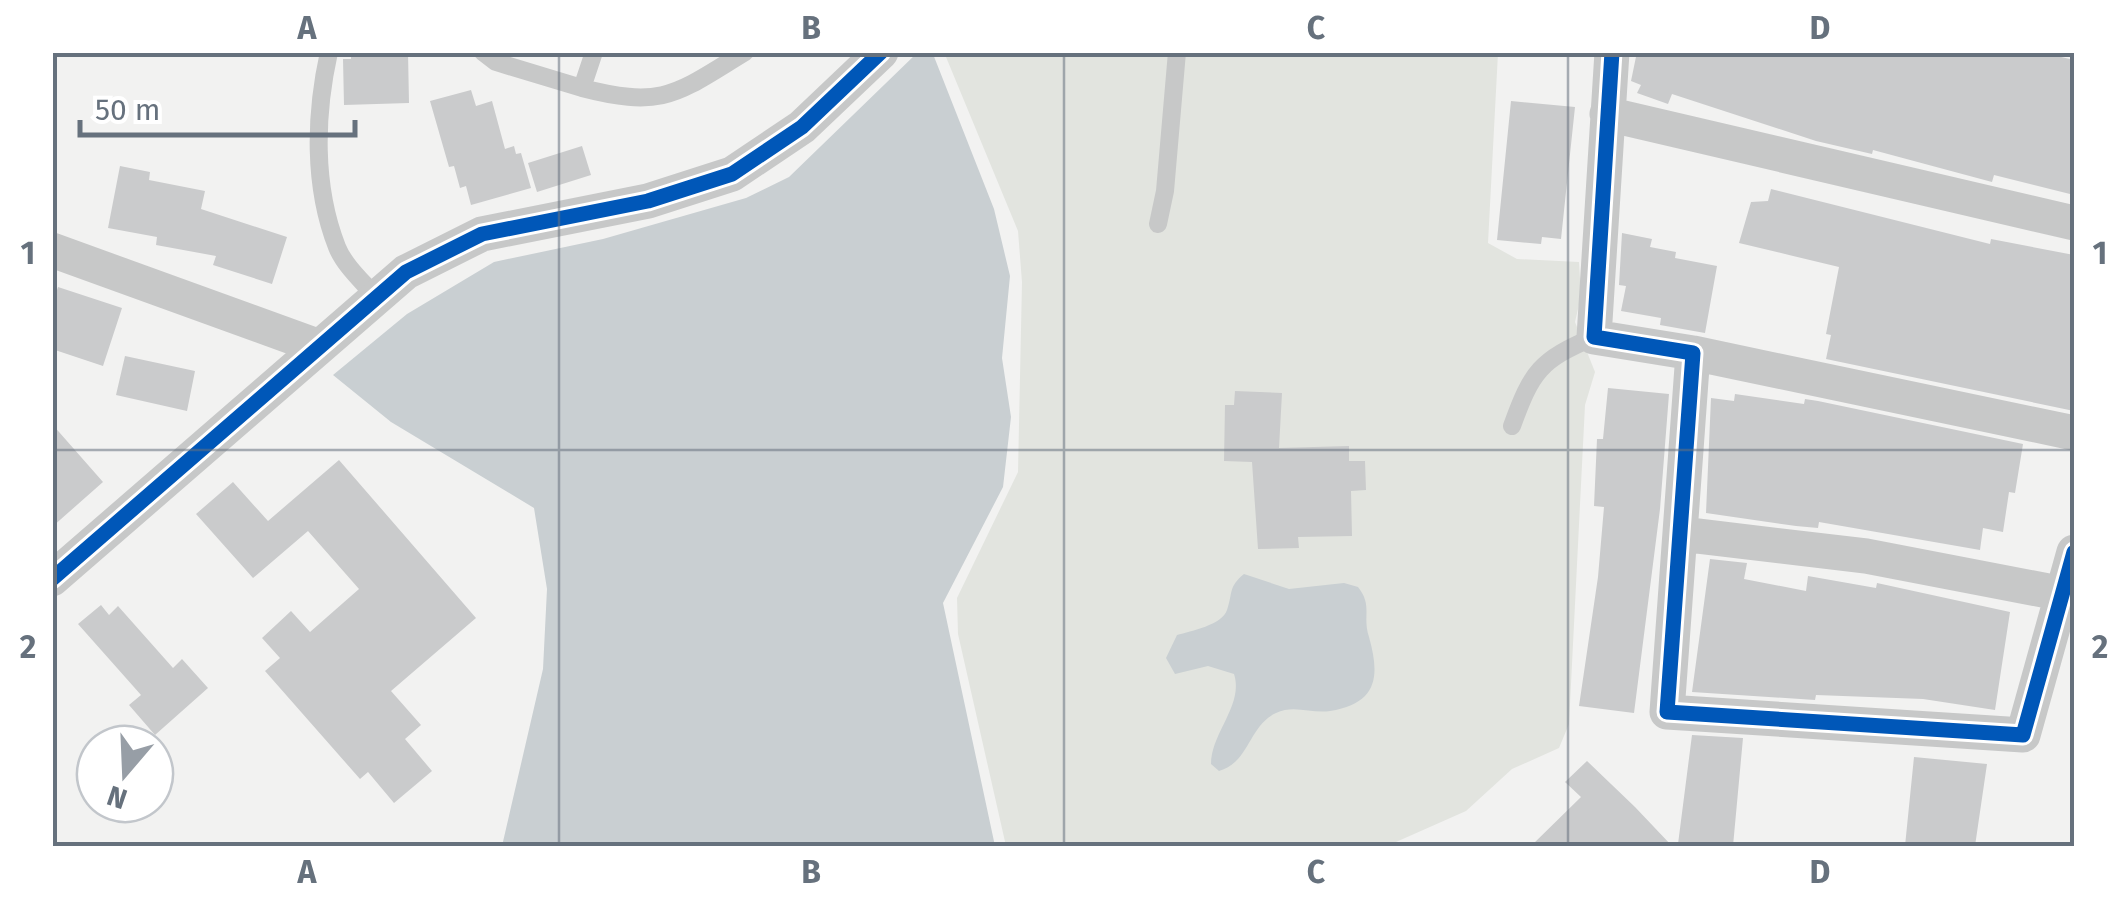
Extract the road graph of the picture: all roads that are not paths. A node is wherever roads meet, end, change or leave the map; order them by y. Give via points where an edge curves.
1 (329, 52) edge
2 (483, 52) edge
3 (594, 52) edge
4 (745, 52) edge
5 (882, 52) edge
6 (1177, 52) edge
7 (1612, 52) edge
8 (511, 60) edge
9 (582, 88) junction
10 (1607, 114) junction
11 (2074, 223) edge
12 (1158, 224) dead end
13 (52, 250) edge
14 (376, 297) junction
15 (1594, 336) junction
16 (316, 346) junction
17 (1692, 353) junction
18 (1512, 426) dead end
19 (2074, 433) edge
20 (1681, 534) junction
21 (2074, 552) edge
22 (52, 579) edge
23 (2070, 594) edge

1 - 14 lane via 318,104 326,206 338,251
2 - 8 lane
3 - 9 lane
4 - 9 lane via 674,96 634,101
5 - 14 street via 802,127 732,174 648,201 482,234 406,272
6 - 12 lane
7 - 10 street
8 - 9 lane
10 - 11 street
10 - 15 street
13 - 16 street
14 - 16 street
15 - 17 street
15 - 18 lane via 1554,354 1530,377
16 - 22 street
17 - 19 street
17 - 20 street
20 - 23 street via 1866,556
20 - 23 street via 1667,712 2023,735
21 - 23 street

